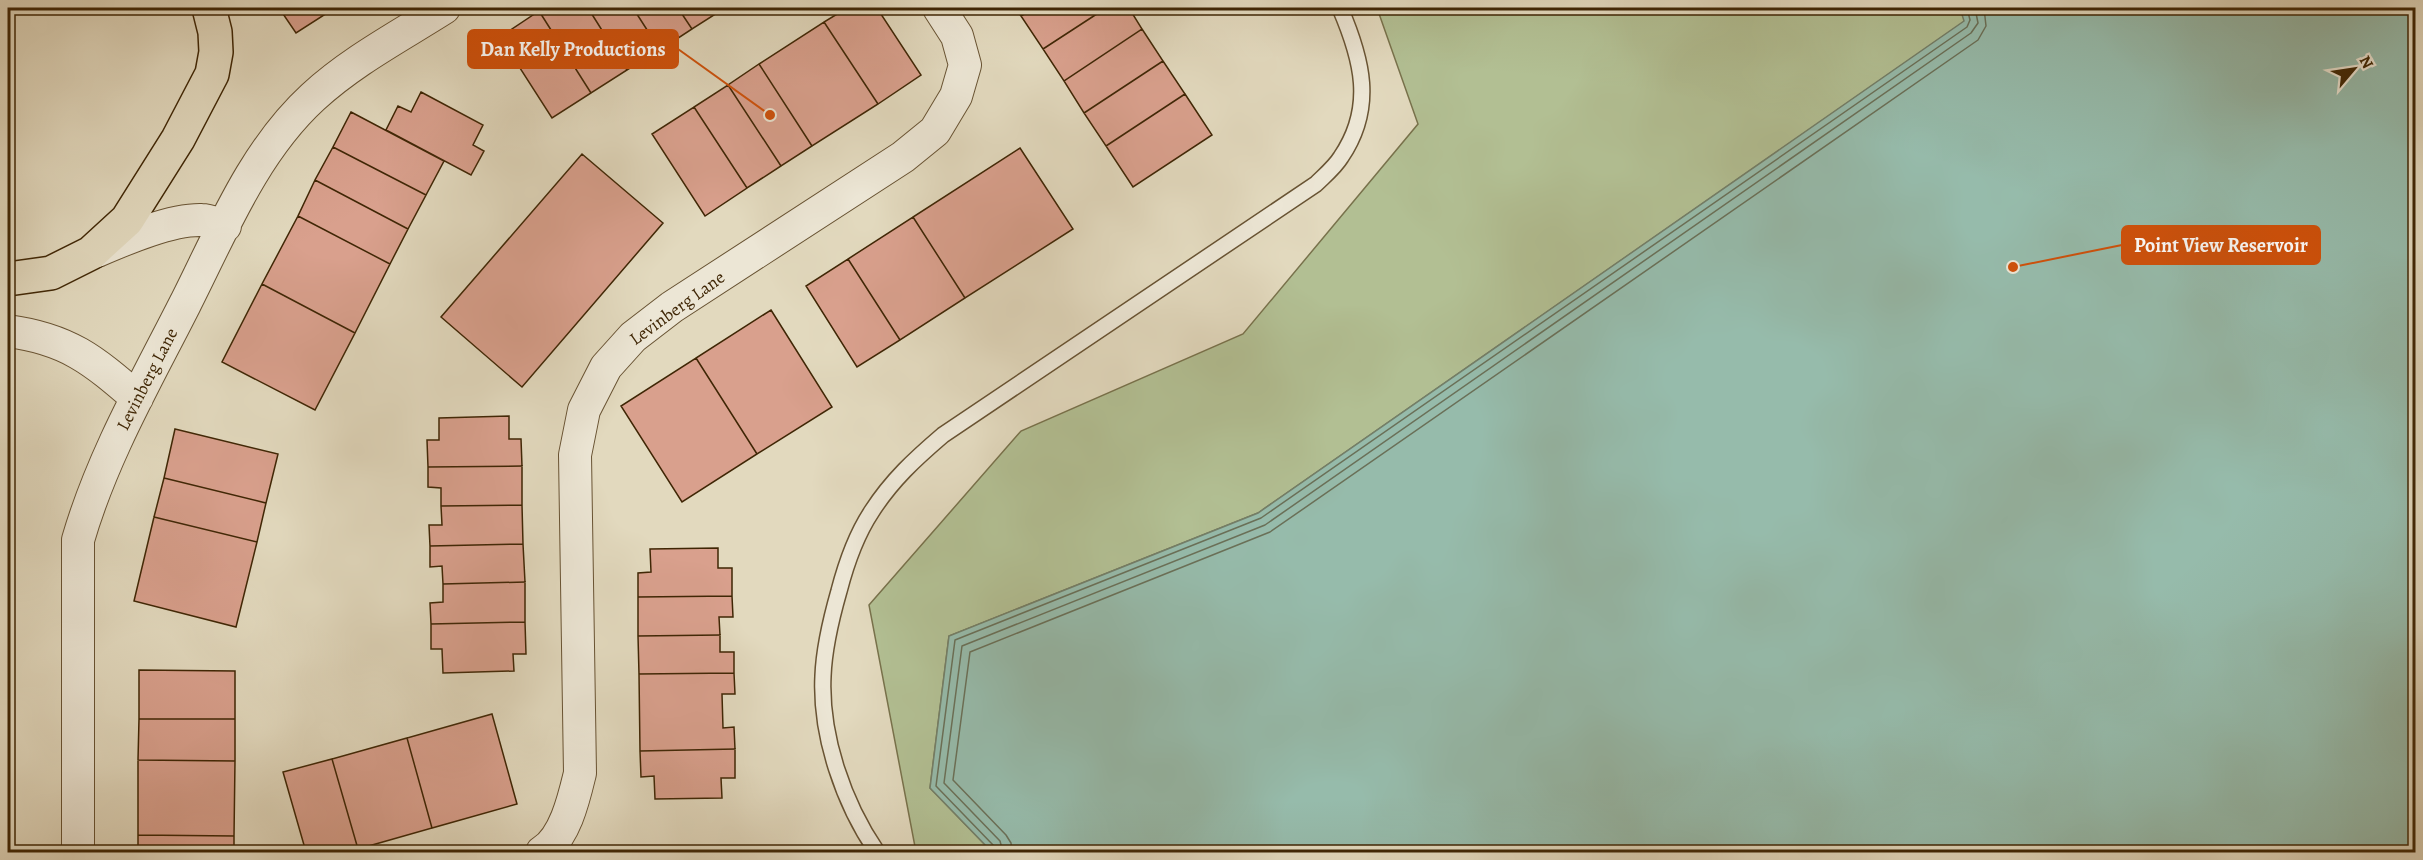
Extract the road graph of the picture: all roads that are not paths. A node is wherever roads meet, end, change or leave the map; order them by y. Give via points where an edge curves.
1 (209, 8) edge
2 (444, 8) edge
3 (939, 8) edge
4 (1340, 8) edge
5 (225, 226) junction
6 (91, 253) junction
7 (8, 279) edge
8 (8, 331) edge
9 (137, 398) junction
10 (78, 852) edge
11 (542, 852) edge
12 (877, 852) edge

1 - 6 main road via 216,52 208,84 127,220
2 - 5 street, Levinberg Lane via 345,71 313,97 284,128 253,172
3 - 11 street, Levinberg Lane via 957,36 965,65 956,96 935,131 903,157 672,307 633,337 606,367 584,410 575,455 580,773 572,809 549,848
4 - 12 lane via 1357,54 1364,90 1357,128 1341,159 1316,184 943,435 904,468 871,513 846,563 831,621 823,677 828,737 840,778
5 - 6 street via 202,220 166,225
5 - 9 street, Levinberg Lane
6 - 7 main road via 51,273
8 - 9 street via 44,337 76,350
9 - 10 street, Levinberg Lane via 88,504 78,540

